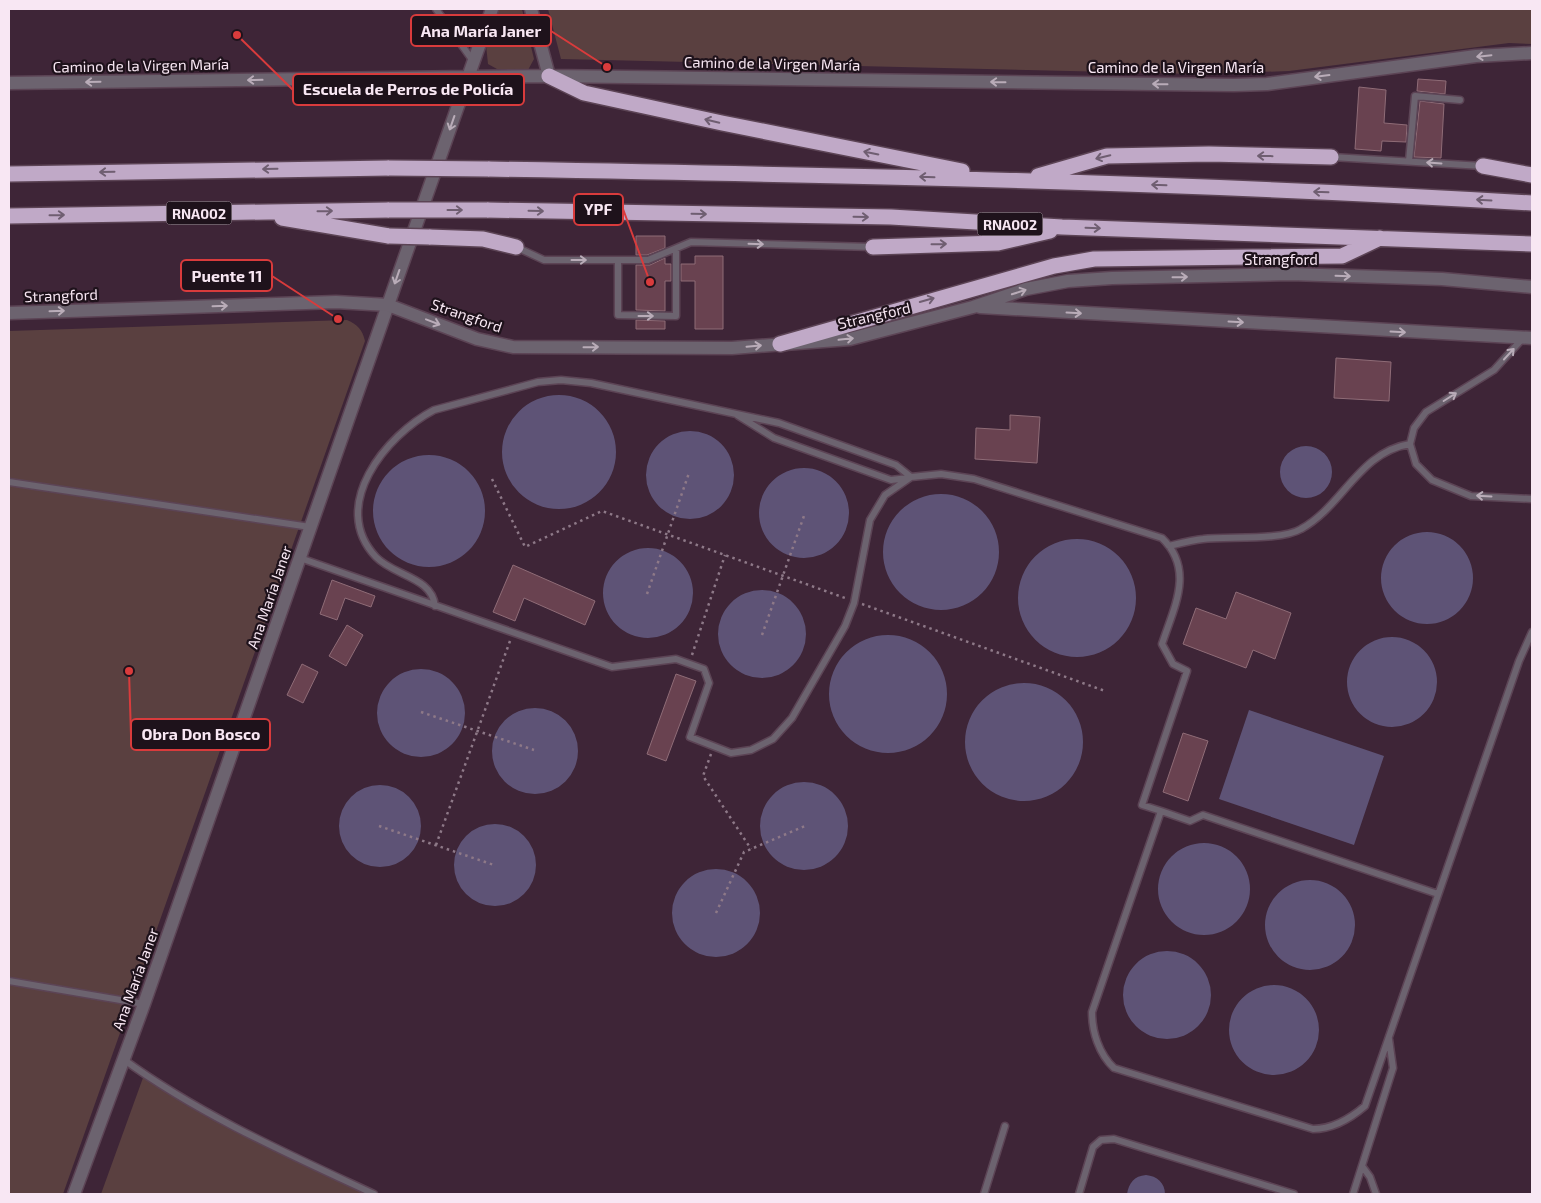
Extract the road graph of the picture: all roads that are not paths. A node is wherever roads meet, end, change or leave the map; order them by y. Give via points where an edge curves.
1 (436, 9) edge
2 (492, 9) edge
3 (531, 9) edge
4 (1532, 53) edge
5 (473, 62) junction
6 (549, 76) junction
7 (468, 77) junction
8 (9, 83) edge
9 (1460, 100) dead end
10 (1331, 157) joint
11 (1409, 161) junction
12 (1482, 166) joint
13 (14, 173) edge
14 (1532, 175) edge
15 (1005, 179) junction
16 (1024, 180) junction
17 (1532, 202) edge
18 (246, 212) junction
19 (9, 216) edge
20 (1062, 227) junction
21 (1384, 237) junction
22 (1532, 244) edge
23 (516, 247) joint
24 (873, 247) joint
25 (676, 249) junction
26 (618, 260) junction
27 (1532, 287) edge
28 (388, 305) junction
29 (973, 307) junction
30 (9, 312) edge
31 (1528, 338) edge
32 (780, 344) junction
33 (732, 412) junction
34 (1410, 444) junction
35 (911, 477) junction
36 (9, 482) edge
37 (1532, 499) edge
38 (310, 527) junction
39 (1170, 546) junction
40 (300, 558) junction
41 (435, 606) junction
42 (1532, 632) edge
43 (1161, 811) junction
44 (1438, 894) junction
45 (9, 981) edge
46 (144, 1004) junction
47 (1388, 1038) junction
48 (123, 1059) junction
49 (1005, 1126) dead end
50 (1362, 1166) junction
51 (74, 1194) edge
52 (374, 1194) edge
53 (984, 1194) edge
54 (1079, 1194) edge
55 (1294, 1194) edge
56 (1353, 1194) edge
57 (1376, 1194) edge

1 - 5 lane
2 - 5 street, Ana María Janer
3 - 6 street
4 -> 6 street, Camino de la Virgen María via 1492,55 1268,84 1234,85
5 - 7 street, Ana María Janer
6 - 7 street, Camino de la Virgen María
15 -> 6 highway via 584,93
7 -> 8 street, Camino de la Virgen María
7 -> 28 street, Ana María Janer
9 - 11 lane via 1415,96
10 - 11 lane
10 -> 16 highway via 1107,156
12 -> 11 lane
12 - 14 highway
15 -> 13 highway, bridge via 389,168
15 - 16 highway
17 -> 16 highway
19 -> 18 highway, RNA002
18 -> 20 highway, RNA002, bridge via 487,210 891,217
18 - 23 highway, bridge via 389,236 483,239
20 -> 21 highway, RNA002
24 -> 20 highway via 998,243
21 - 22 highway, RNA002
32 -> 21 highway via 1054,266 1094,259 1342,256
23 -> 26 lane via 544,260
25 -> 24 lane via 691,242
25 - 26 lane via 648,260
26 -> 25 lane via 618,315 676,316
29 -> 27 street, Strangford via 1026,289 1068,281 1112,278 1291,274 1442,279
30 -> 28 street, Strangford via 336,302
28 -> 32 street, Strangford via 477,339 513,347 732,348
28 - 38 street, Ana María Janer
29 -> 31 street, Strangford
32 -> 29 street, Strangford via 850,339
34 -> 31 lane via 1414,428 1426,412 1494,370
33 - 35 lane via 779,423 896,465
33 - 35 lane via 774,438 891,480
33 - 41 lane via 561,380 538,382 422,416 374,465 360,492 357,515 366,543 377,558 426,586 434,597
37 -> 34 lane via 1471,496 1432,480 1416,464
34 - 39 lane via 1373,458 1313,521 1292,534 1203,539
35 - 39 lane via 941,474 974,479 1162,538
35 - 41 lane via 885,495 870,520 854,601 844,626 792,718 773,739 751,750 731,752 690,737 709,683 704,669 676,659 612,668
36 - 38 lane
38 - 40 street, Ana María Janer
39 - 43 lane via 1180,570 1181,585 1162,644 1173,664 1187,671 1142,804
40 - 41 lane
40 - 46 street, Ana María Janer
42 - 44 lane
43 - 44 lane via 1190,821 1203,815
43 - 47 lane via 1092,1012 1092,1026 1105,1059 1114,1068 1324,1129 1365,1106
44 - 47 lane
45 - 46 lane
46 - 48 street, Ana María Janer
47 - 50 lane via 1393,1068
48 - 51 street, Ana María Janer
48 - 52 lane via 144,1075 240,1131
49 - 53 lane
50 - 56 lane
50 - 57 lane
54 - 55 lane via 1093,1147 1101,1140 1114,1139

